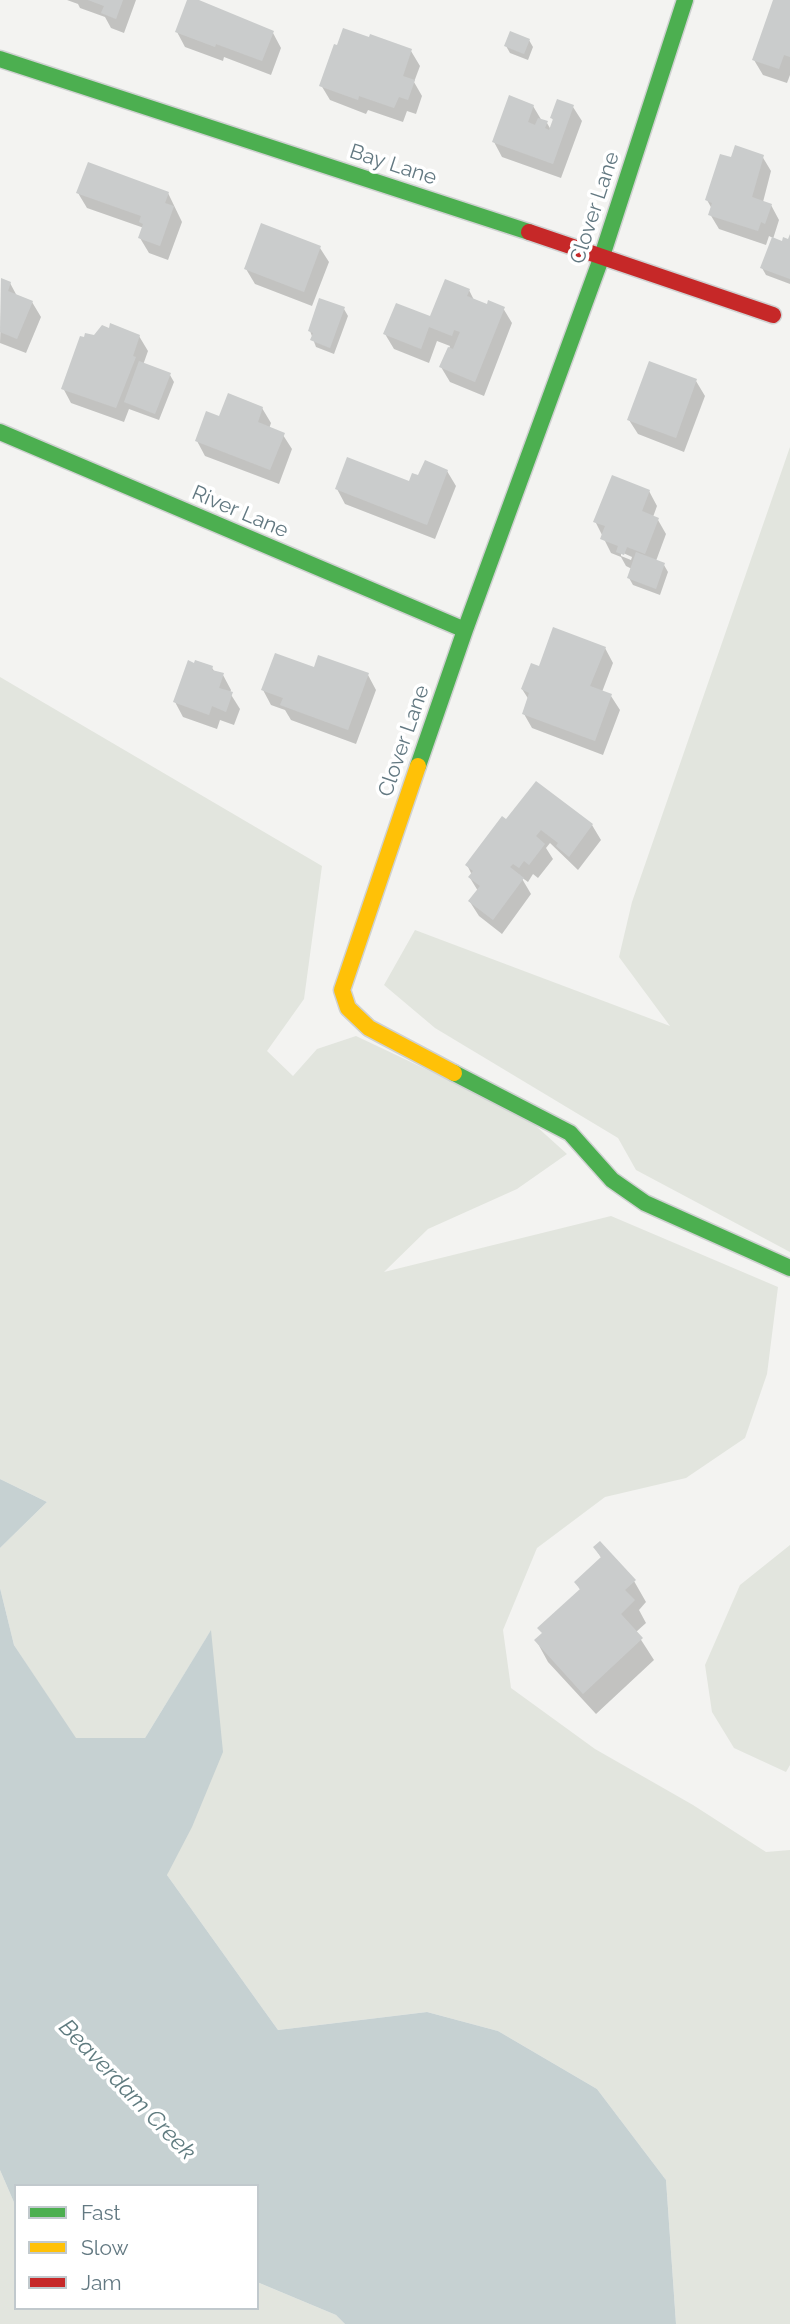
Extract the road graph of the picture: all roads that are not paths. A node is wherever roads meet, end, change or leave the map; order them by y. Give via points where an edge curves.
1 (685, 0) edge
2 (0, 59) edge
3 (602, 256) junction
4 (773, 315) dead end
5 (0, 432) edge
6 (464, 630) junction
7 (790, 1268) edge

1 - 3 street, Clover Lane
2 - 3 street, Bay Lane
3 - 4 street, Bay Lane
3 - 6 street, Clover Lane
5 - 6 street, River Lane
6 - 7 street, Clover Lane via 342,990 348,1008 369,1028 400,1046 570,1133 612,1180 645,1203

